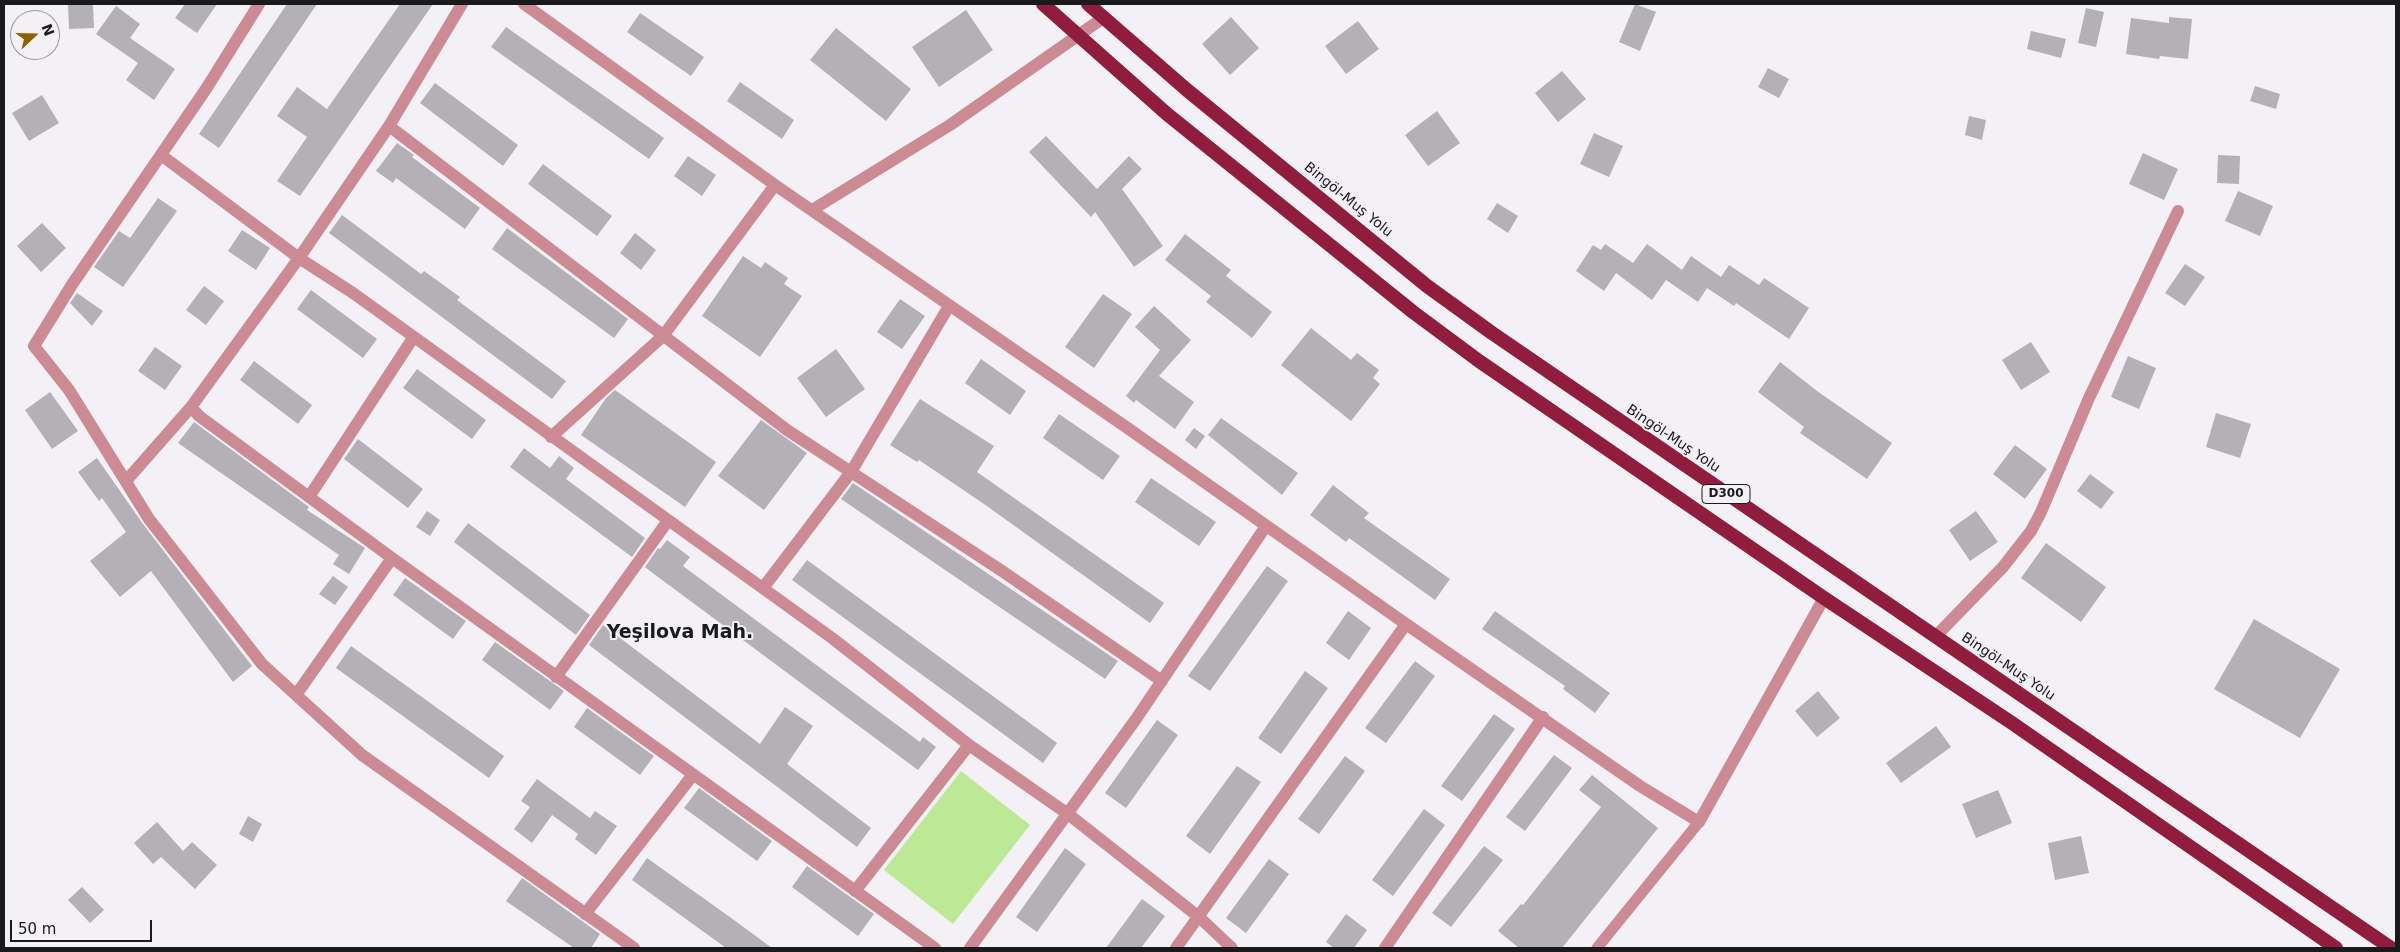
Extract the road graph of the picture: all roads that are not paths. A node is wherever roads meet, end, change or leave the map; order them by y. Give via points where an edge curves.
1 (259, 4) edge
2 (462, 4) edge
3 (524, 4) edge
4 (1042, 4) edge
5 (1088, 4) edge
6 (1103, 18) junction
7 (1078, 36) junction
8 (389, 126) junction
9 (161, 155) junction
10 (776, 184) junction
11 (812, 210) junction
12 (2178, 211) dead end
13 (299, 258) junction
14 (949, 306) junction
15 (663, 336) junction
16 (413, 338) junction
17 (191, 407) junction
18 (551, 437) junction
19 (851, 472) junction
20 (126, 481) junction
21 (309, 497) junction
22 (667, 522) junction
23 (1266, 526) junction
24 (392, 558) junction
25 (764, 588) junction
26 (1824, 598) junction
27 (1406, 624) junction
28 (1935, 637) junction
29 (556, 677) junction
30 (1162, 681) junction
31 (296, 695) junction
32 (1543, 717) junction
33 (969, 745) junction
34 (692, 776) junction
35 (1068, 814) junction
36 (1699, 822) junction
37 (855, 892) junction
38 (585, 914) junction
39 (1199, 917) junction
40 (634, 948) edge
41 (935, 948) edge
42 (970, 948) edge
43 (1176, 948) edge
44 (1232, 948) edge
45 (1385, 948) edge
46 (1597, 948) edge
47 (2336, 948) edge
48 (2392, 948) edge

1 - 9 street
2 - 8 street
3 - 10 street
4 - 7 highway, D300
5 - 6 highway, Bingöl-Muş Yolu / D300
6 - 7 street
6 - 28 highway, Bingöl-Muş Yolu / D300 via 1442,296 1557,380
7 - 11 street via 950,125
7 - 26 highway, D300 via 1167,114 1413,312 1547,409
8 - 13 street
8 - 15 street
9 - 13 street
9 - 20 street via 34,346 69,390
10 - 11 street
10 - 15 street
11 - 14 street
12 - 28 street via 2089,398 2031,531 2004,566
13 - 16 street
13 - 17 street
14 - 19 street
14 - 23 street
15 - 18 street
15 - 19 street via 787,430
16 - 18 street
16 - 21 street
17 - 20 street
17 - 21 street
18 - 22 street
19 - 25 street
19 - 30 street
20 - 31 street via 149,519 262,664
21 - 24 street
22 - 25 street
22 - 29 street
23 - 27 street
23 - 30 street
24 - 29 street
24 - 31 street
25 - 33 street
26 - 36 street
26 - 47 highway, D300 via 2012,723
27 - 32 street
27 - 39 street
28 - 48 highway, Bingöl-Muş Yolu / D300
29 - 34 street
30 - 35 street
31 - 38 street via 362,755
32 - 36 street via 1640,786
32 - 45 street
33 - 35 street
33 - 37 street
34 - 37 street
34 - 38 street
35 - 39 street
35 - 42 street
36 - 46 lane
37 - 41 street
38 - 40 street
39 - 43 street
39 - 44 street

